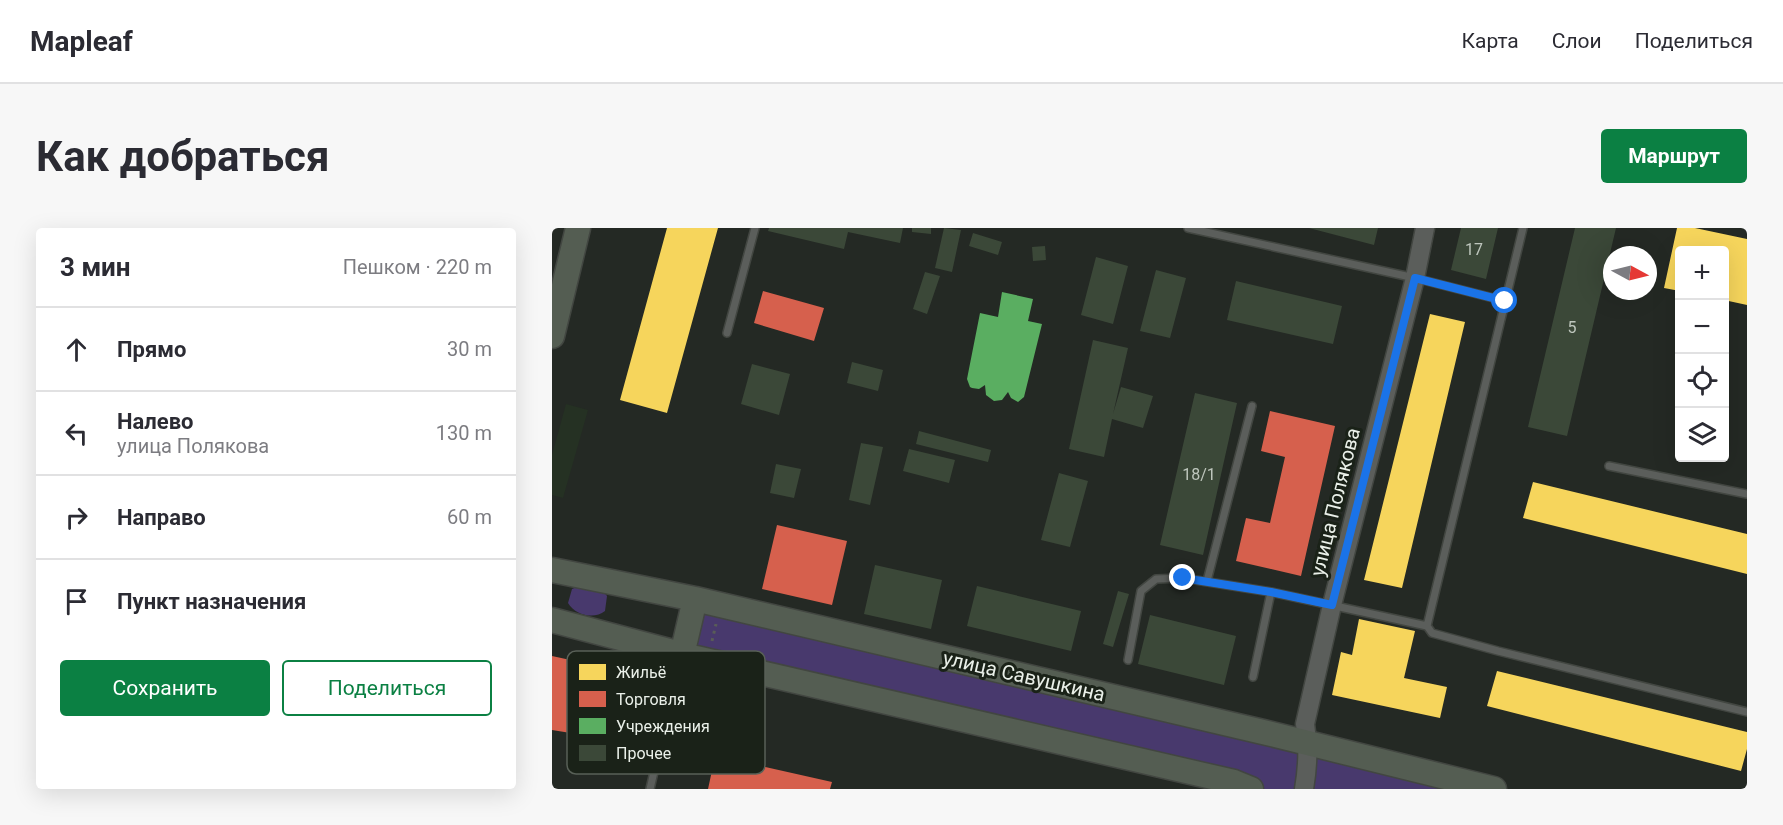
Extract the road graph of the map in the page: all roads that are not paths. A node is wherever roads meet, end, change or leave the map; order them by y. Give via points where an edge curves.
1 (578, 228) edge
2 (755, 228) edge
3 (1188, 228) edge
4 (1425, 228) edge
5 (1523, 228) edge
6 (1415, 278) junction
7 (1505, 301) junction
8 (727, 333) dead end
9 (552, 336) edge
10 (1252, 406) dead end
11 (1609, 466) dead end
12 (1747, 494) edge
13 (552, 570) edge
14 (1207, 581) junction
15 (1271, 592) junction
16 (695, 599) junction
17 (1332, 605) junction
18 (552, 620) edge
19 (1427, 626) junction
20 (666, 651) edge
21 (682, 651) edge
22 (1128, 660) dead end
23 (765, 675) edge
24 (1253, 678) dead end
25 (1747, 712) edge
26 (1308, 743) junction
27 (653, 774) edge
28 (650, 789) edge
29 (1251, 789) edge
30 (1304, 789) edge
31 (1494, 789) edge

1 - 9 highway
2 - 8 lane
3 - 6 lane
4 - 6 street, улица Полякова
5 - 7 lane
6 - 7 lane
6 - 17 street, улица Полякова
7 - 19 lane
10 - 14 lane
11 - 12 lane
13 - 16 highway, улица Савушкина
14 - 15 lane
14 - 22 lane via 1156,579 1141,591
15 - 17 lane
15 - 24 lane
16 - 21 highway
16 - 26 highway, улица Савушкина
17 - 19 lane
17 - 26 street, улица Полякова via 1305,724
18 - 20 highway
19 - 25 lane via 1432,633 1498,651
23 - 29 highway
26 - 30 street, улица Полякова
26 - 31 highway, улица Савушкина
27 - 28 lane

